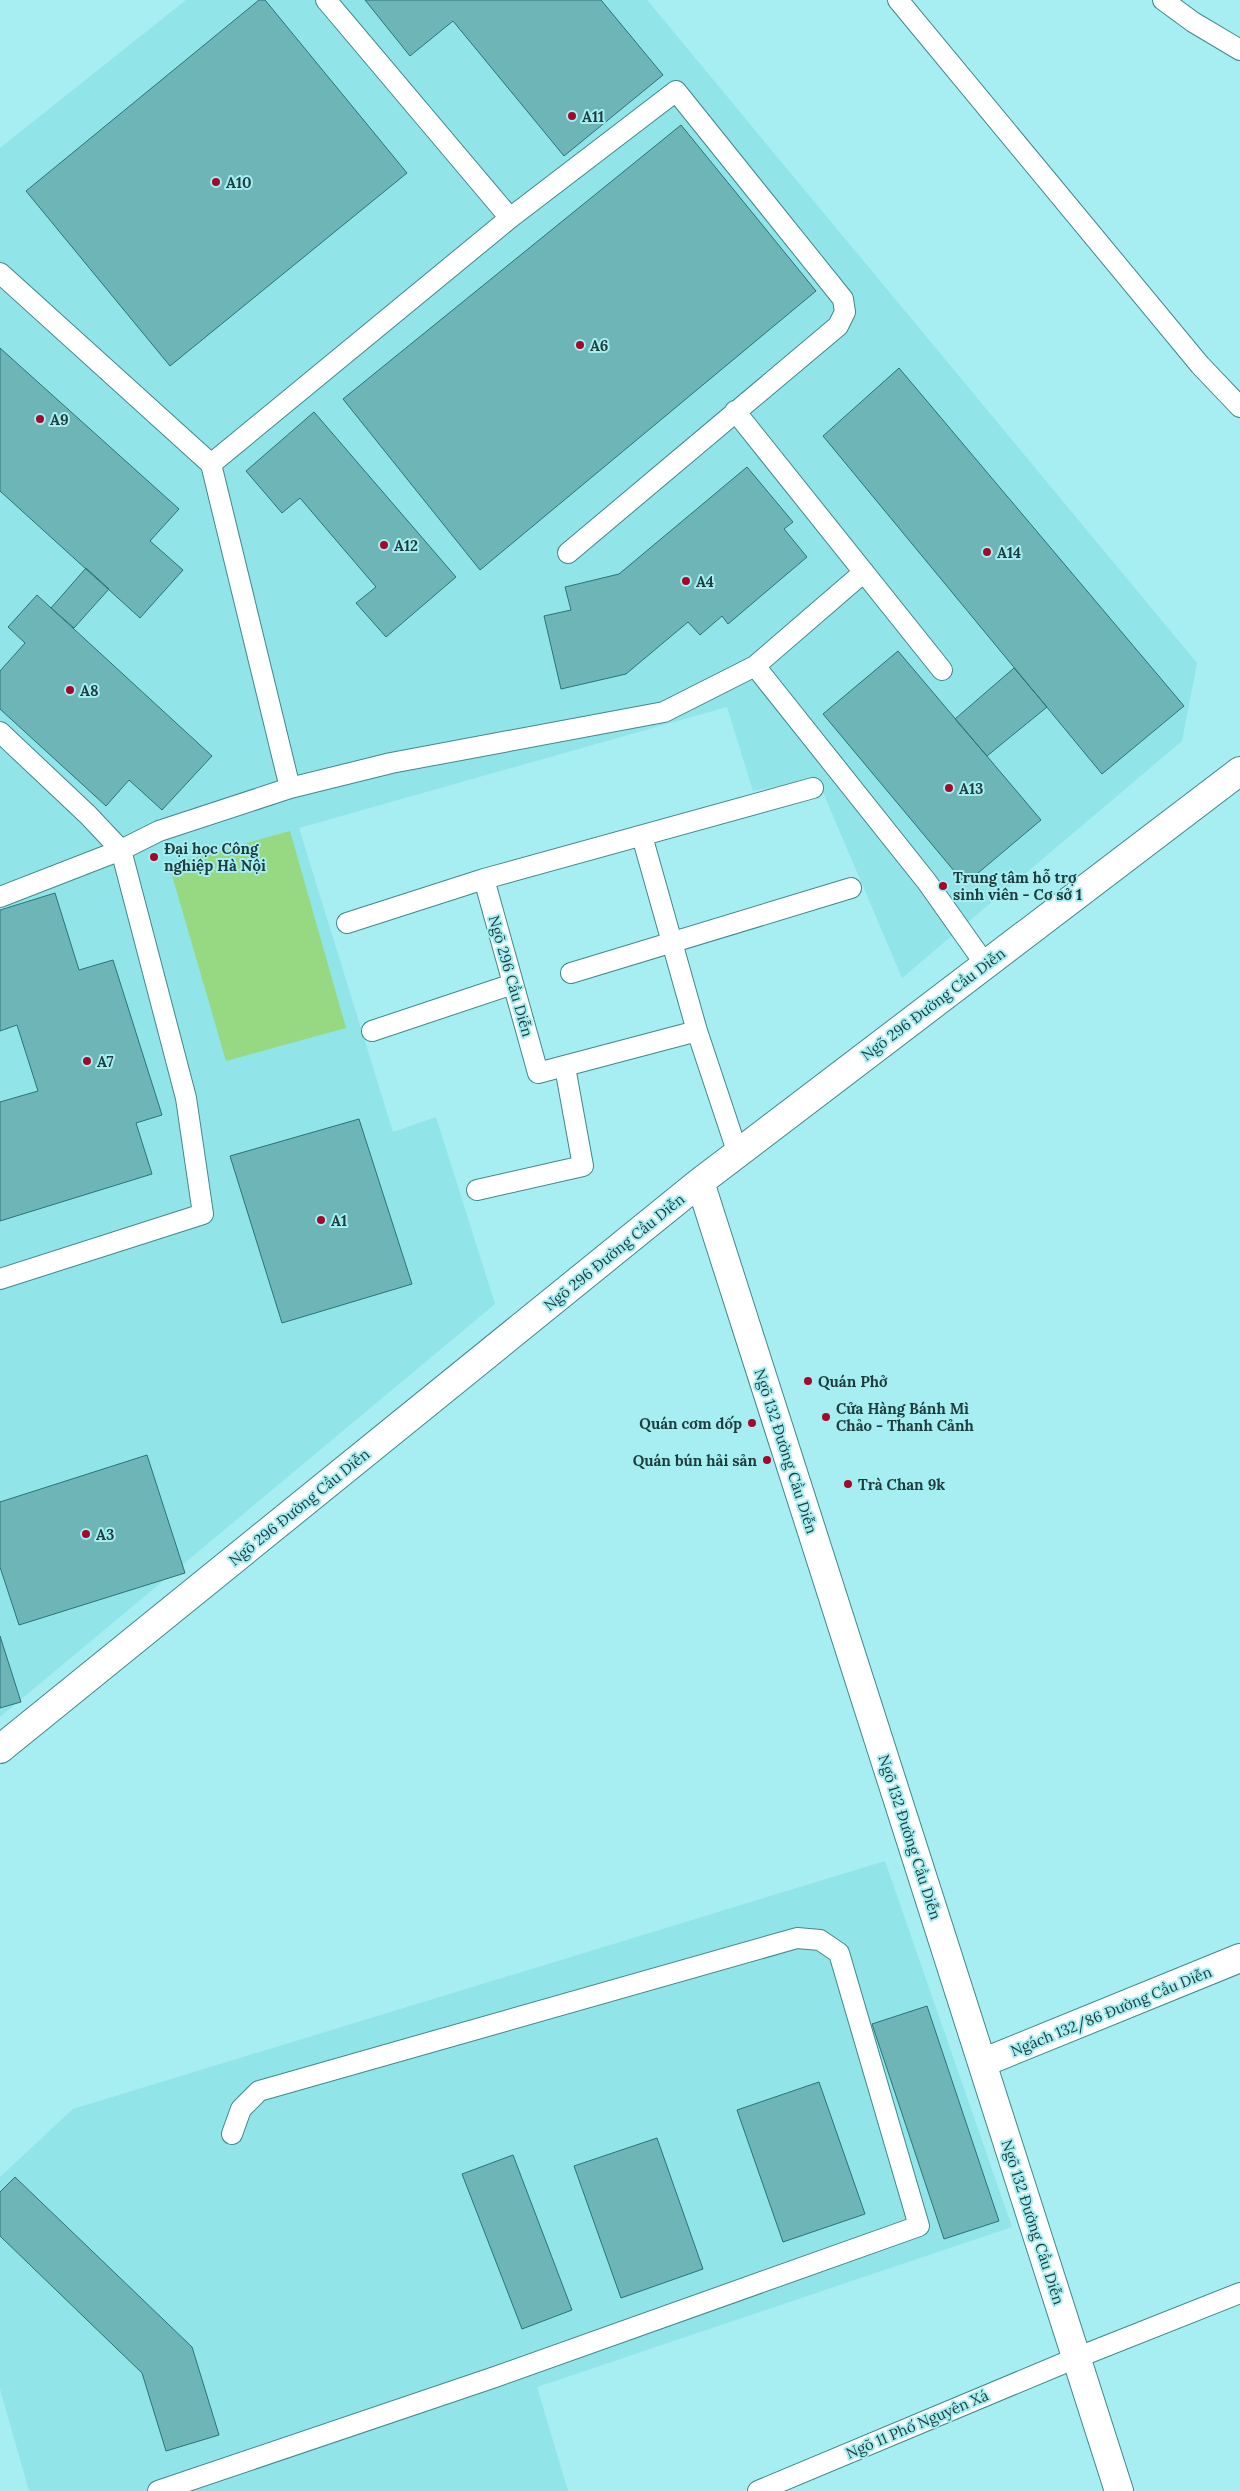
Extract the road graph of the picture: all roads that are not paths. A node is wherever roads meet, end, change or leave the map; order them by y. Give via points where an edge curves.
1 (326, 0) edge
2 (898, 0) edge
3 (1163, 0) edge
4 (1240, 50) edge
5 (510, 218) junction
6 (0, 273) edge
7 (1240, 407) edge
8 (736, 411) junction
9 (211, 464) junction
10 (568, 553) dead end
11 (864, 572) junction
12 (755, 666) junction
13 (942, 670) dead end
14 (0, 732) edge
15 (1240, 771) edge
16 (290, 788) junction
17 (813, 788) dead end
18 (642, 836) junction
19 (121, 850) junction
20 (484, 879) junction
21 (851, 888) dead end
22 (0, 897) edge
23 (347, 923) dead end
24 (673, 943) junction
25 (985, 964) junction
26 (571, 973) dead end
27 (513, 984) junction
28 (372, 1031) dead end
29 (697, 1031) junction
30 (565, 1067) junction
31 (738, 1154) junction
32 (700, 1182) junction
33 (477, 1190) dead end
34 (0, 1279) edge
35 (0, 1749) edge
36 (1240, 1958) edge
37 (982, 2063) junction
38 (232, 2134) dead end
39 (1240, 2293) edge
40 (1076, 2358) junction
41 (158, 2491) edge
42 (758, 2491) edge
43 (1119, 2491) edge

1 - 5 lane
2 - 7 lane via 1200,365
3 - 4 lane
5 - 8 lane via 676,90 843,299 845,312 838,326
5 - 9 lane
6 - 9 lane
8 - 10 lane
8 - 11 lane
9 - 16 lane
11 - 12 lane
11 - 13 lane
12 - 16 lane via 664,712 392,763
12 - 25 lane via 927,882
14 - 19 lane
15 - 25 street, Ngõ 296 Đường Cầu Diễn
16 - 19 lane via 159,831
17 - 18 lane
18 - 20 lane
18 - 24 lane
19 - 22 lane
19 - 34 lane via 186,1098 203,1214
20 - 23 lane
20 - 27 lane, Ngõ 296 Cầu Diễn
21 - 24 lane
24 - 26 lane
24 - 29 lane
25 - 31 street, Ngõ 296 Đường Cầu Diễn
27 - 28 lane
27 - 30 lane, Ngõ 296 Cầu Diễn via 538,1073
29 - 30 lane, Ngõ 296 Cầu Diễn
29 - 31 lane
30 - 33 lane via 583,1166
31 - 32 street, Ngõ 296 Đường Cầu Diễn
32 - 35 street, Ngõ 296 Đường Cầu Diễn
32 - 37 street, Ngõ 132 Đường Cầu Diễn
36 - 37 street, Ngách 132/86 Đường Cầu Diễn
37 - 40 street, Ngõ 132 Đường Cầu Diễn
38 - 41 lane via 241,2109 259,2091 797,1938 820,1940 838,1953 919,2226 495,2377
39 - 40 lane, Ngõ 11 Phố Nguyên Xá
40 - 42 lane, Ngõ 11 Phố Nguyên Xá
40 - 43 street, Ngõ 132 Đường Cầu Diễn

